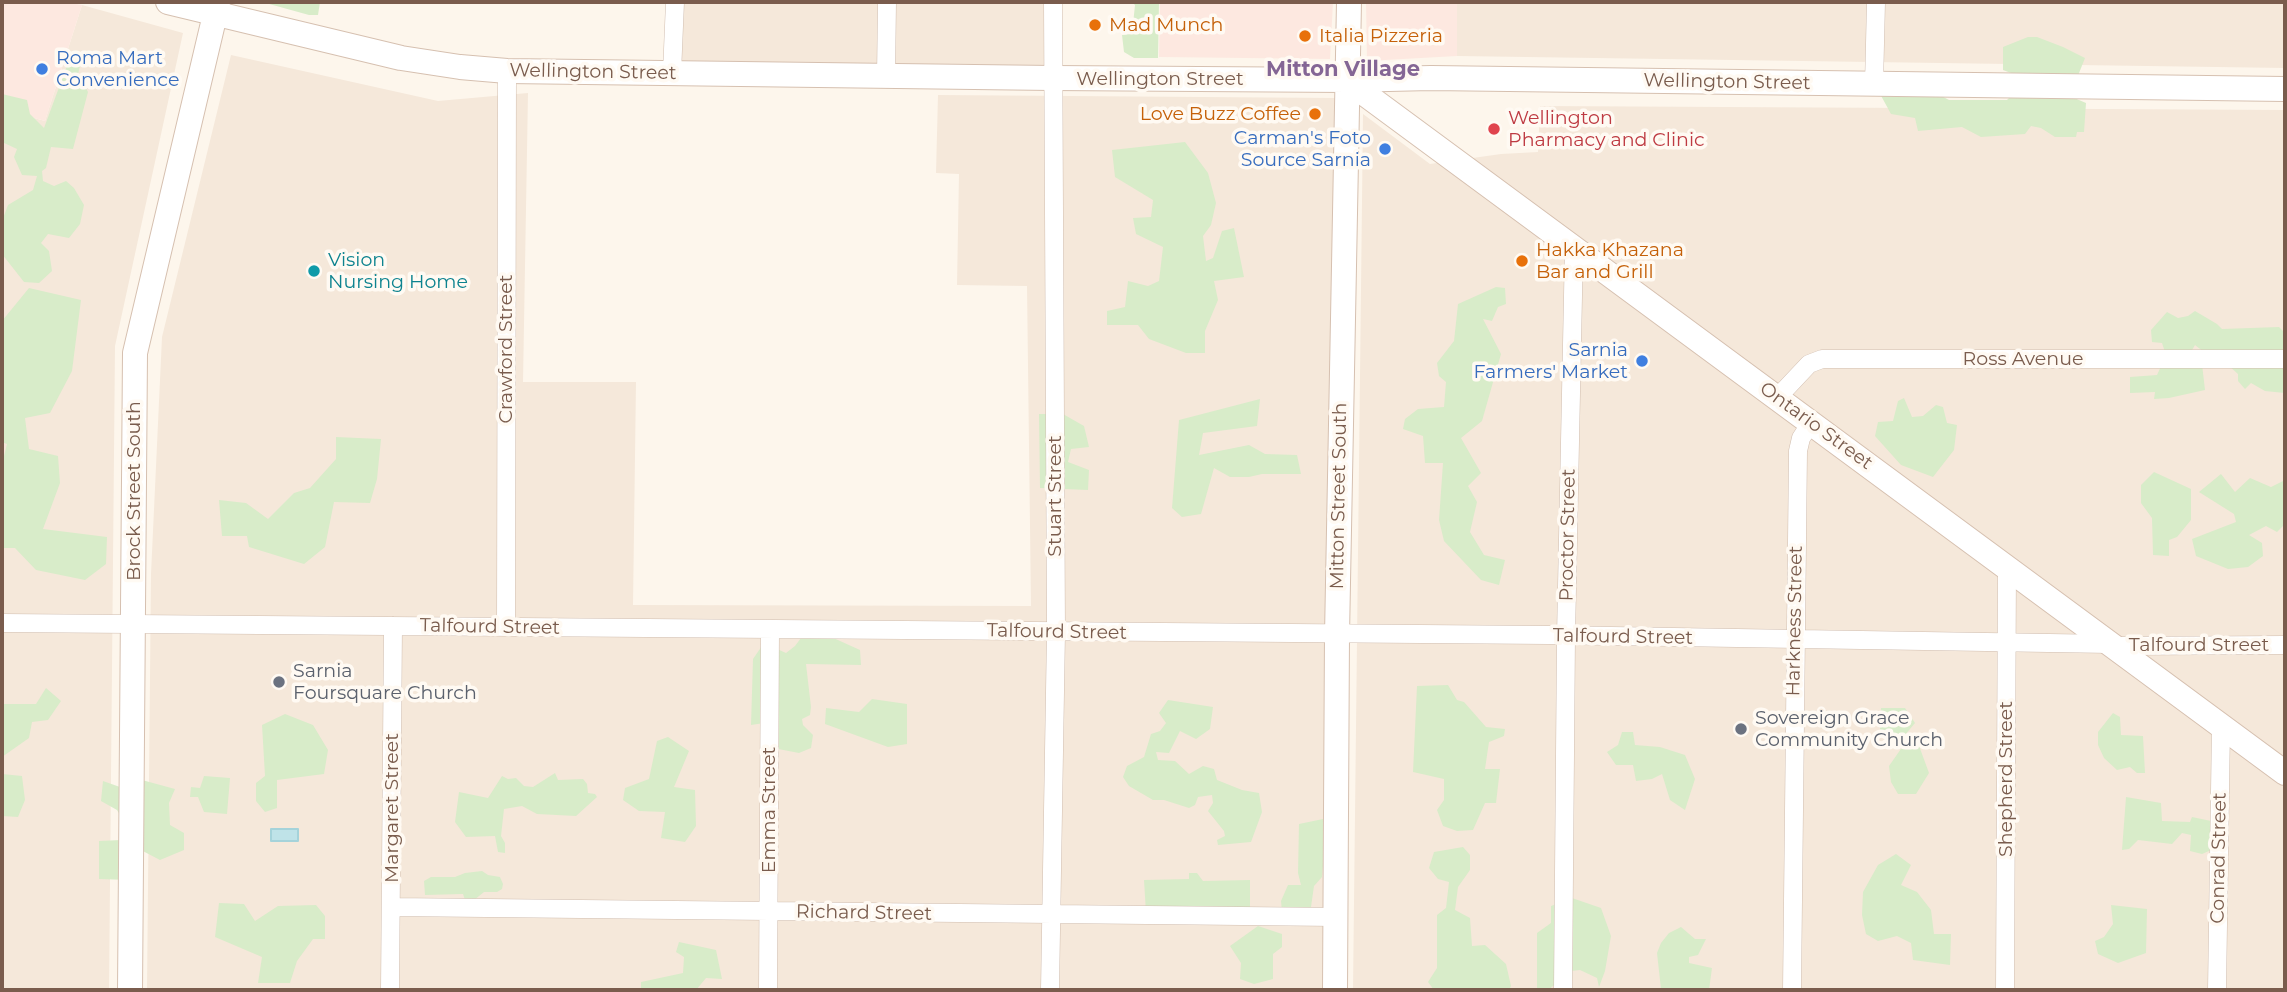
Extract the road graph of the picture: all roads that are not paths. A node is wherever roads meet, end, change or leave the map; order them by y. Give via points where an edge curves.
1 (168, 2) edge
2 (675, 2) edge
3 (887, 2) edge
4 (1053, 2) edge
5 (1349, 2) edge
6 (1876, 2) edge
7 (217, 8) edge
8 (507, 71) junction
9 (672, 73) junction
10 (886, 77) junction
11 (1052, 78) junction
12 (1431, 78) junction
13 (1346, 80) junction
14 (1874, 85) junction
15 (2285, 89) edge
16 (1423, 137) junction
17 (1574, 247) junction
18 (2285, 359) edge
19 (1777, 398) junction
20 (1811, 423) junction
21 (2007, 567) junction
22 (2, 622) edge
23 (134, 625) junction
24 (393, 626) junction
25 (506, 627) junction
26 (770, 630) junction
27 (1056, 632) junction
28 (1337, 635) junction
29 (1566, 636) junction
30 (1795, 640) junction
31 (2007, 644) junction
32 (2112, 645) junction
33 (2285, 645) edge
34 (2221, 726) junction
35 (2285, 773) edge
36 (392, 907) junction
37 (768, 912) junction
38 (1050, 915) junction
39 (1336, 917) junction
40 (130, 990) edge
41 (390, 990) edge
42 (768, 990) edge
43 (1050, 990) edge
44 (1335, 990) edge
45 (1563, 990) edge
46 (1792, 990) edge
47 (2005, 990) edge
48 (2217, 990) edge

1 - 7 main road, Wellington Street
2 - 9 street
3 - 10 street
4 - 11 street, Stuart Street
5 - 13 main road, Mitton Street South
6 - 14 street
7 - 8 main road, Wellington Street via 401,58
7 - 23 main road, Brock Street South via 135,353
8 - 9 main road, Wellington Street
8 - 25 street, Crawford Street
9 - 10 main road, Wellington Street
10 - 11 main road, Wellington Street
11 - 13 main road, Wellington Street
11 - 27 street, Stuart Street
12 - 13 main road, Wellington Street
12 - 14 main road, Wellington Street
12 - 16 main road via 1410,86 1403,98
13 - 16 main road, Ontario Street
13 - 28 main road, Mitton Street South
14 - 15 main road, Wellington Street
16 - 17 main road, Ontario Street
17 - 19 main road, Ontario Street
17 - 29 street, Proctor Street
18 - 19 street, Ross Avenue via 1822,359 1808,364
19 - 20 main road, Ontario Street
20 - 21 main road, Ontario Street
20 - 30 street, Harkness Street via 1798,451
21 - 31 street, Shepherd Street
21 - 32 main road, Ontario Street
22 - 23 street, Talfourd Street
23 - 24 street, Talfourd Street
23 - 40 main road, Brock Street South
24 - 25 street, Talfourd Street
24 - 36 street, Margaret Street
25 - 26 street, Talfourd Street
26 - 27 street, Talfourd Street
26 - 37 street, Emma Street
27 - 28 street, Talfourd Street
27 - 38 street, Stuart Street
28 - 29 street, Talfourd Street
28 - 39 main road, Mitton Street South
29 - 30 street, Talfourd Street
29 - 45 street, Proctor Street
30 - 31 street, Talfourd Street
30 - 46 street, Harkness Street
31 - 32 street, Talfourd Street
31 - 47 street, Shepherd Street
32 - 33 street, Talfourd Street
32 - 34 main road, Ontario Street
34 - 35 main road, Ontario Street
34 - 48 street, Conrad Street
36 - 37 street, Richard Street
36 - 41 street, Margaret Street
37 - 38 street, Richard Street
37 - 42 street, Emma Street
38 - 39 street, Richard Street
38 - 43 street, Stuart Street
39 - 44 main road, Mitton Street South

